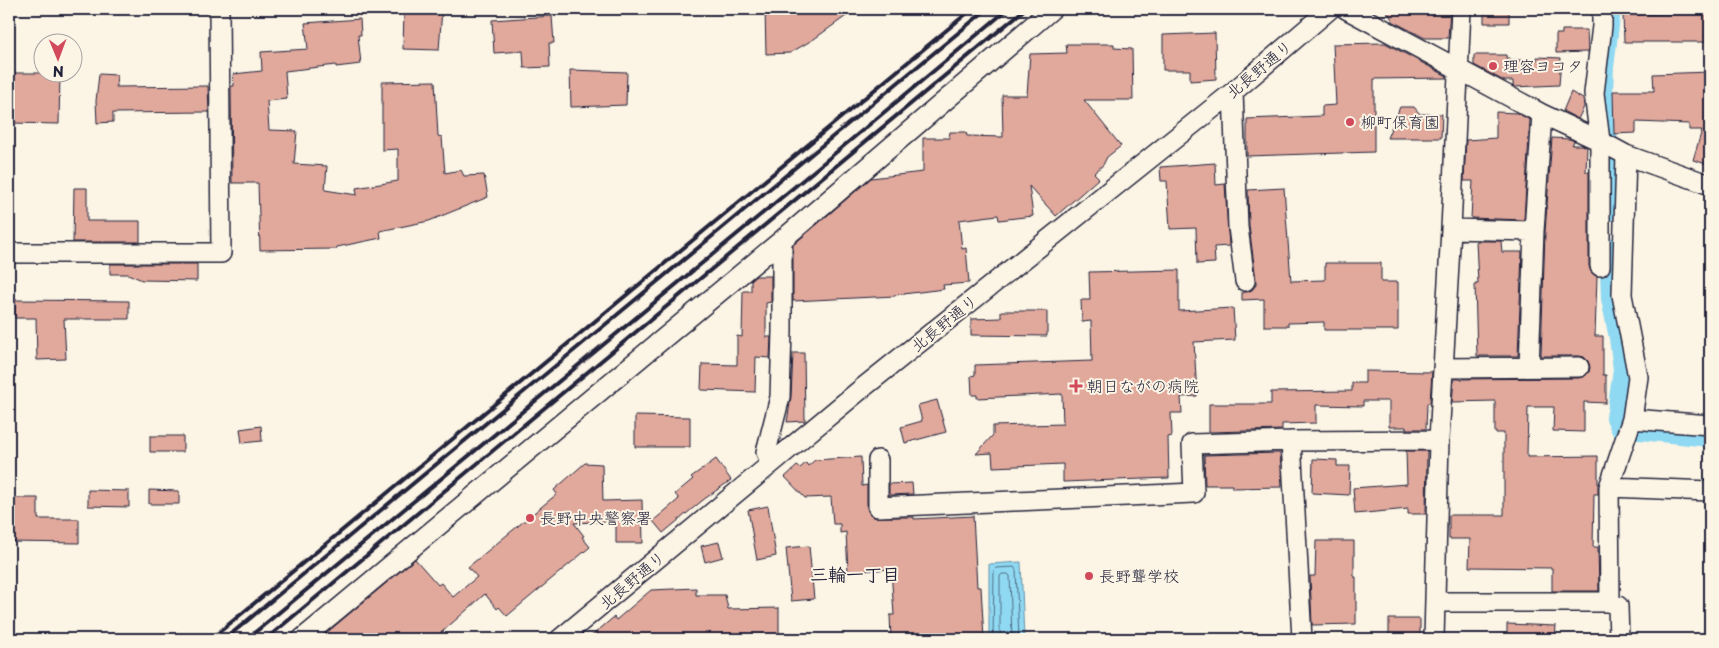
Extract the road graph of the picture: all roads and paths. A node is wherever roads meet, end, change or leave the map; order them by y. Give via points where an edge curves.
1 (219, 9) edge
2 (1052, 9) edge
3 (1346, 9) edge
4 (1461, 9) edge
5 (1602, 9) edge
6 (1323, 12) edge
7 (1458, 69) junction
8 (1233, 92) junction
9 (1542, 114) junction
10 (1613, 148) junction
11 (1710, 185) edge
12 (1451, 229) junction
13 (1534, 231) junction
14 (782, 240) junction
15 (9, 253) edge
16 (1600, 266) dead end
17 (1244, 281) dead end
18 (1529, 367) junction
19 (1579, 367) dead end
20 (1443, 368) junction
21 (1710, 425) edge
22 (1629, 427) junction
23 (1439, 440) junction
24 (1291, 441) junction
25 (878, 460) dead end
26 (771, 463) junction
27 (1609, 487) junction
28 (1710, 491) edge
29 (1435, 602) junction
30 (1610, 602) junction
31 (302, 639) edge
32 (560, 639) edge
33 (1302, 639) edge
34 (1434, 639) edge
35 (1619, 639) edge

1 - 15 street via 220,253
2 - 14 street
3 - 7 street
4 - 7 street
5 - 10 street via 1594,93
6 - 8 street, 北長野通り
7 - 9 street
7 - 12 street
8 - 17 street via 1238,227
8 - 26 street, 北長野通り
9 - 10 street
9 - 13 street
10 - 11 street
10 - 16 street
10 - 22 street via 1622,295 1638,377
12 - 13 street
12 - 20 street
13 - 18 street
14 - 26 street via 780,397 766,452
14 - 31 street
18 - 19 street
18 - 20 street
20 - 23 street
21 - 22 street
22 - 27 street
23 - 24 street
23 - 29 street
24 - 25 street via 1192,444 1194,493 1184,494 878,508
24 - 33 street
26 - 32 street, 北長野通り
27 - 28 street
27 - 30 street
29 - 30 street
29 - 34 street
30 - 35 street via 1618,606

